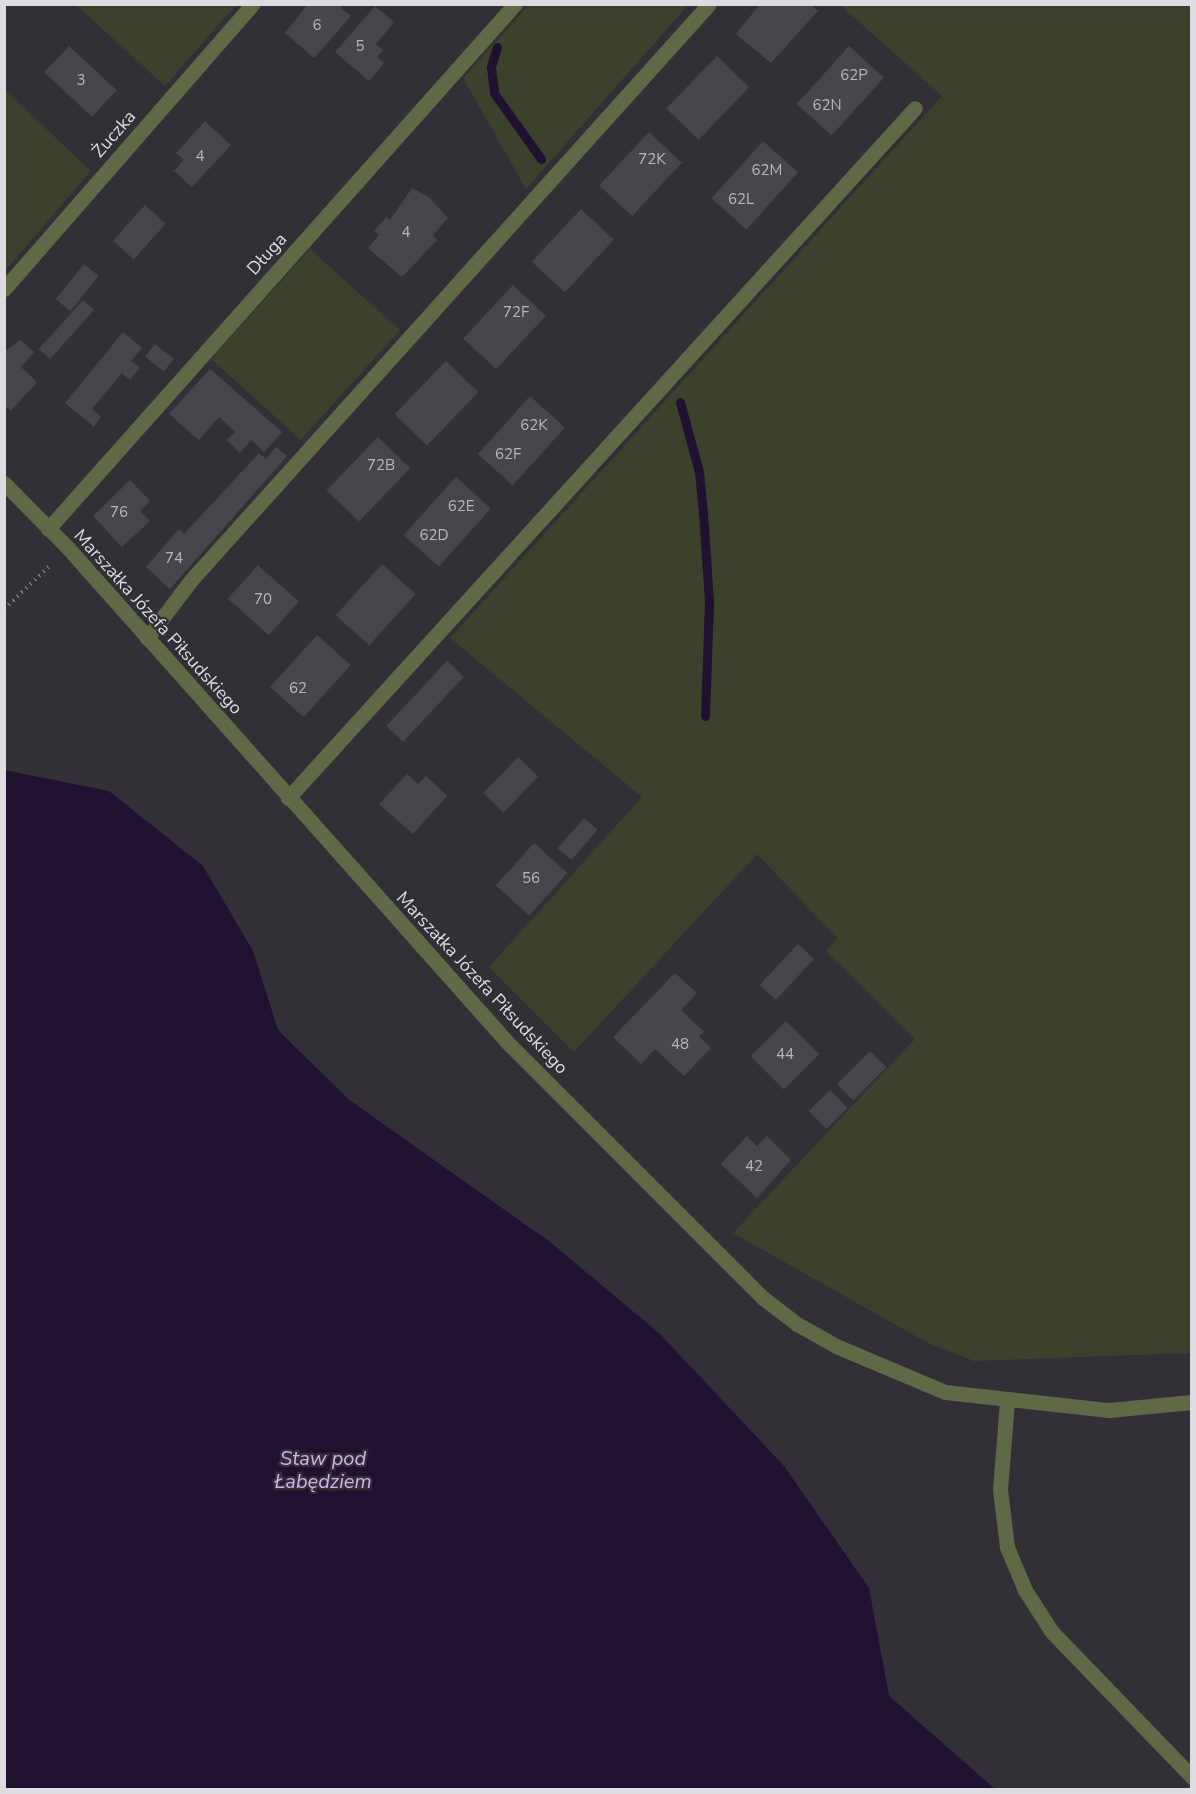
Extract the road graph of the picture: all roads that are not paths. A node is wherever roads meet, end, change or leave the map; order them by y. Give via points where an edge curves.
1 (253, 4) edge
2 (515, 4) edge
3 (710, 4) edge
4 (915, 108) dead end
5 (4, 289) edge
6 (4, 483) edge
7 (48, 529) junction
8 (147, 638) junction
9 (288, 798) junction
10 (1007, 1401) junction
11 (1191, 1402) edge
12 (1191, 1777) edge

1 - 5 street, Żuczka
2 - 7 street, Długa
3 - 8 street via 192,579
4 - 9 street
6 - 7 street, Marszałka Józefa Piłsudskiego
7 - 8 street, Marszałka Józefa Piłsudskiego
8 - 9 street, Marszałka Józefa Piłsudskiego
9 - 10 street, Marszałka Józefa Piłsudskiego via 508,1043 763,1298 797,1324 896,1374 945,1392
10 - 11 street, Marszałka Józefa Piłsudskiego via 1109,1410
10 - 12 street via 1000,1488 1007,1547 1025,1590 1052,1632

